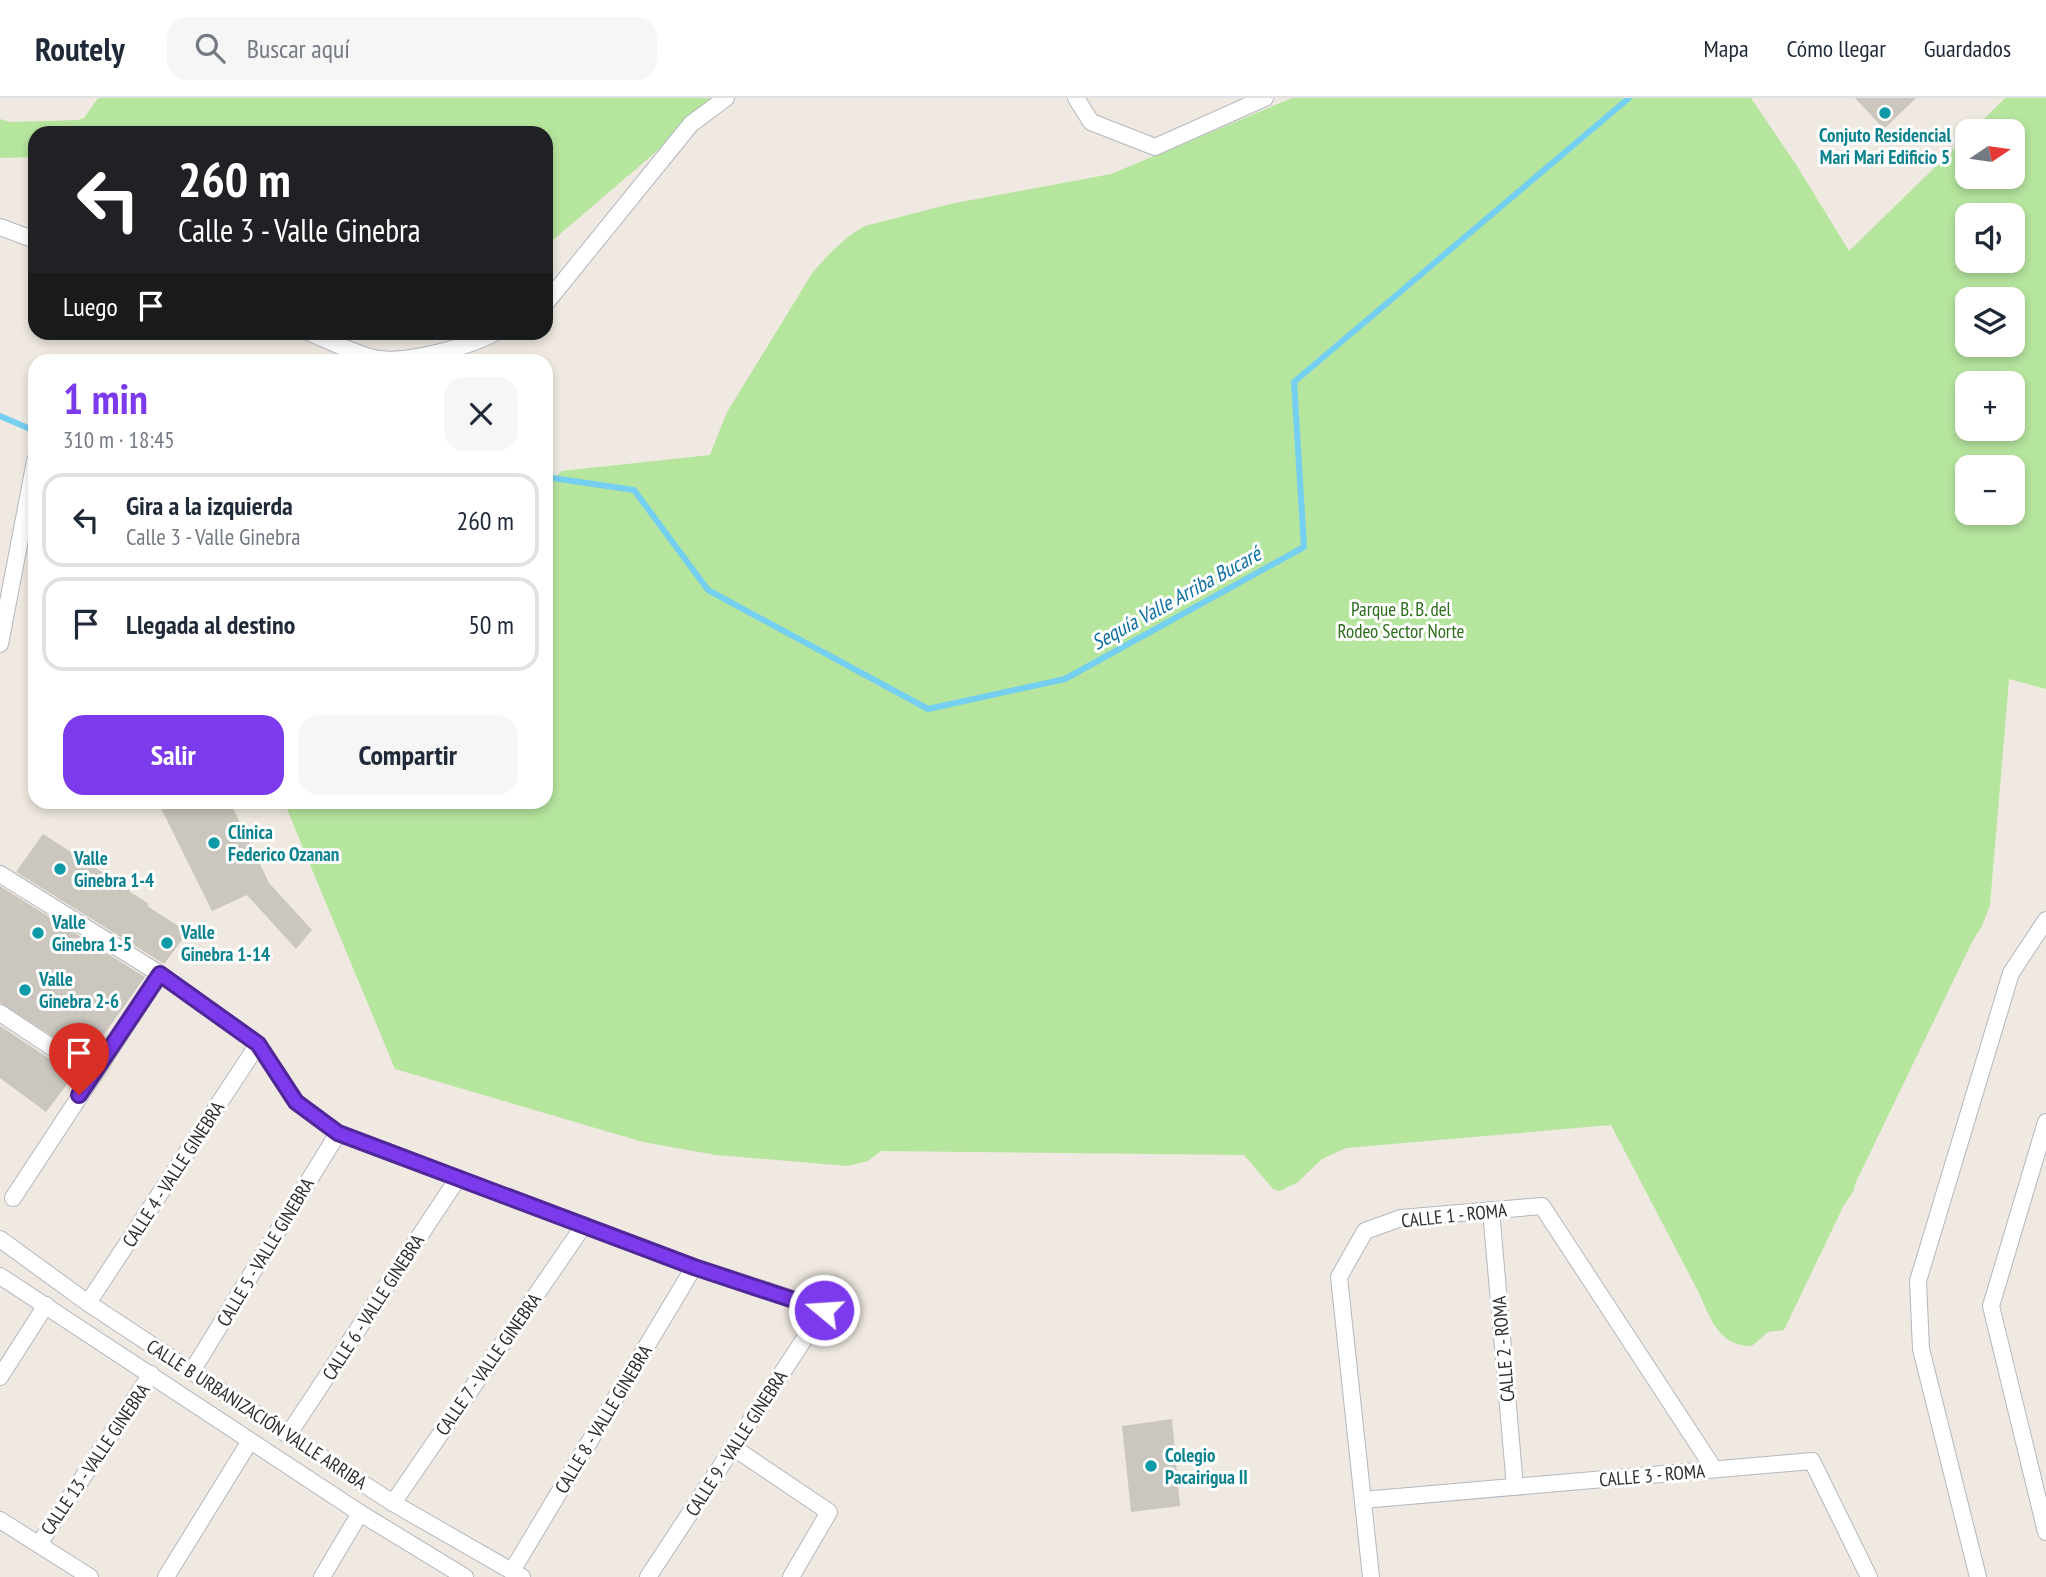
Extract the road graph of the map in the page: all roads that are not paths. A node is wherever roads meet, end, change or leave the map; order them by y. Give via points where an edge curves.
1 (726, 98) edge
2 (1076, 98) edge
3 (1265, 98) edge
4 (0, 227) edge
5 (28, 237) edge
6 (553, 294) edge
7 (329, 340) edge
8 (482, 340) edge
9 (366, 354) edge
10 (426, 354) edge
11 (28, 498) edge
12 (0, 644) edge
13 (0, 874) edge
14 (2046, 920) edge
15 (160, 974) junction
16 (0, 1013) edge
17 (258, 1044) junction
18 (92, 1074) junction
19 (2046, 1122) edge
20 (338, 1133) junction
21 (458, 1178) junction
22 (13, 1198) dead end
23 (1491, 1210) junction
24 (584, 1226) junction
25 (0, 1239) edge
26 (694, 1267) junction
27 (0, 1276) edge
28 (88, 1303) junction
29 (46, 1305) junction
30 (192, 1371) junction
31 (151, 1374) junction
32 (0, 1377) edge
33 (288, 1435) junction
34 (250, 1441) junction
35 (734, 1448) junction
36 (2038, 1467) edge
37 (1714, 1469) junction
38 (1515, 1487) junction
39 (1363, 1500) junction
40 (393, 1503) junction
41 (360, 1513) junction
42 (0, 1520) edge
43 (2046, 1532) edge
44 (38, 1544) junction
45 (517, 1574) edge
46 (90, 1577) edge
47 (166, 1577) edge
48 (322, 1577) edge
49 (465, 1577) edge
50 (648, 1577) edge
51 (791, 1577) edge
52 (1371, 1577) edge
53 (1869, 1577) edge
54 (1978, 1577) edge

1 - 6 street via 691,124
2 - 3 street via 1091,122 1155,147
4 - 5 street
7 - 9 street
8 - 10 street
11 - 12 street
13 - 15 street
14 - 54 street via 2011,973 1918,1281 1921,1349
15 - 17 street
15 - 18 street
16 - 18 street
17 - 20 street via 296,1102
17 - 28 street, CALLE 4 - VALLE GINEBRA
18 - 22 street
19 - 36 street via 1991,1306
20 - 21 street
20 - 30 street, CALLE 5 - VALLE GINEBRA
21 - 24 street
21 - 33 street, CALLE 6 - VALLE GINEBRA
23 - 37 street, CALLE 1 - ROMA via 1542,1206
23 - 38 street, CALLE 2 - ROMA
23 - 39 street, CALLE 1 - ROMA via 1401,1218 1365,1231 1339,1277
24 - 26 street
24 - 40 street, CALLE 7 - VALLE GINEBRA
25 - 28 street, CALLE B URBANIZACIÓN VALLE ARRIBA
26 - 35 street, CALLE 9 - VALLE GINEBRA via 824,1310
26 - 45 street, CALLE 8 - VALLE GINEBRA
27 - 29 street, CALLE B URBANIZACIÓN VALLE ARRIBA
28 - 30 street, CALLE B URBANIZACIÓN VALLE ARRIBA
29 - 31 street, CALLE B URBANIZACIÓN VALLE ARRIBA
29 - 32 street
30 - 33 street, CALLE B URBANIZACIÓN VALLE ARRIBA
31 - 34 street, CALLE B URBANIZACIÓN VALLE ARRIBA
31 - 44 street, CALLE 13 - VALLE GINEBRA
33 - 40 street, CALLE B URBANIZACIÓN VALLE ARRIBA
34 - 41 street, CALLE B URBANIZACIÓN VALLE ARRIBA
34 - 47 street
35 - 50 street, CALLE 9 - VALLE GINEBRA
35 - 51 street via 829,1513
36 - 43 street
37 - 38 street, CALLE 3 - ROMA
37 - 53 street, CALLE 3 - ROMA via 1812,1461
38 - 39 street, CALLE 3 - ROMA
39 - 52 street, CALLE 1 - ROMA
40 - 45 street, CALLE B URBANIZACIÓN VALLE ARRIBA
41 - 48 street
41 - 49 street, CALLE B URBANIZACIÓN VALLE ARRIBA
42 - 44 street
44 - 46 street

